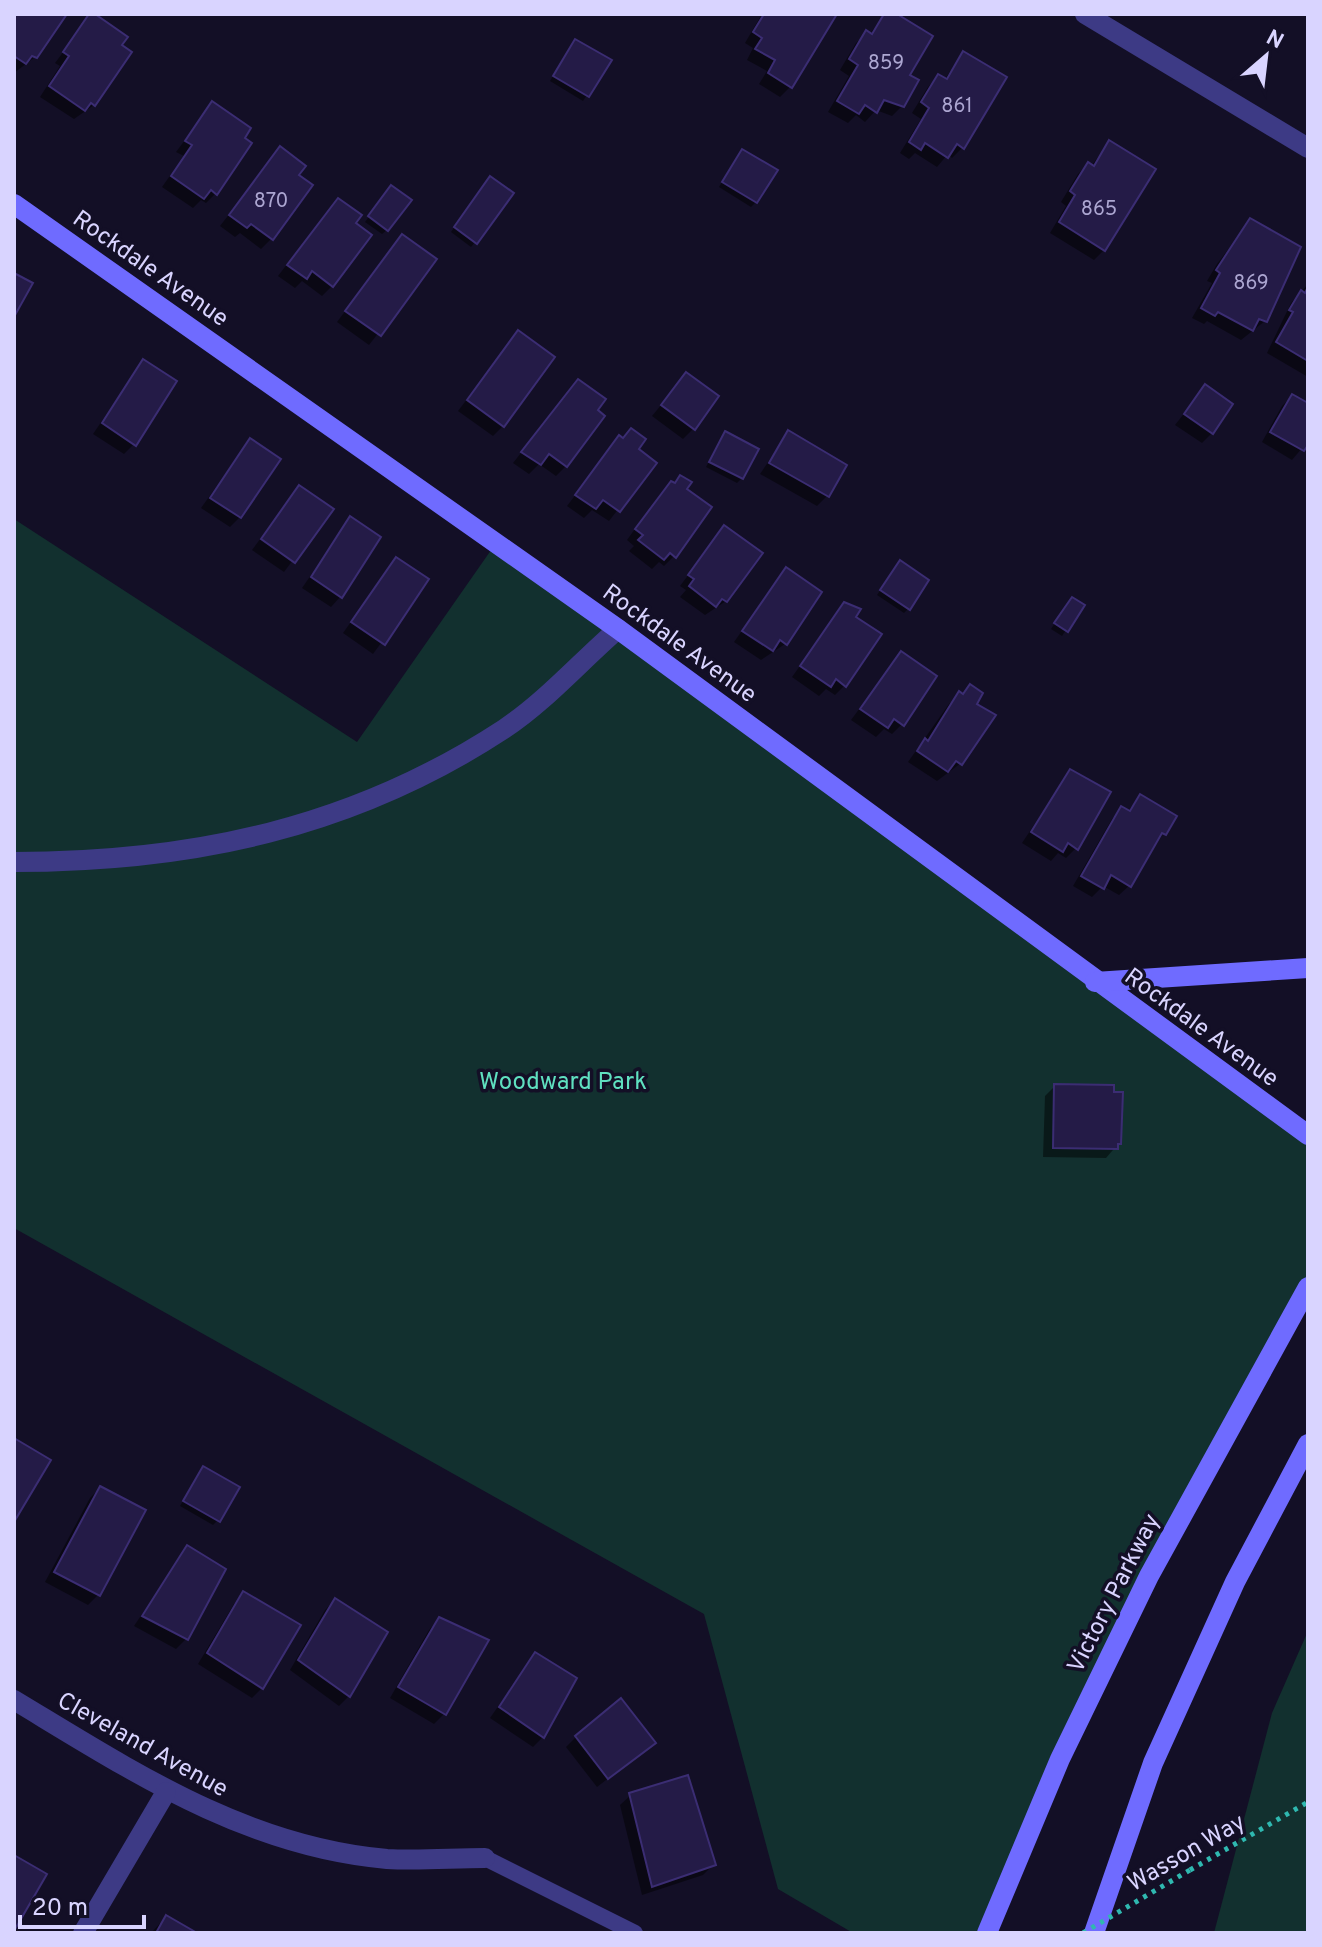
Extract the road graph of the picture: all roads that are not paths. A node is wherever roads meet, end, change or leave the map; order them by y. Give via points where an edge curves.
1 (1085, 14) edge
2 (1308, 148) edge
3 (14, 204) edge
4 (618, 629) junction
5 (14, 862) edge
6 (1308, 968) edge
7 (1095, 982) junction
8 (1308, 1135) edge
9 (1308, 1287) edge
10 (1308, 1444) edge
11 (14, 1700) edge
12 (166, 1792) junction
13 (485, 1858) joint
14 (83, 1933) edge
15 (635, 1933) edge
16 (987, 1933) edge
17 (1094, 1933) edge

1 - 2 street
3 - 4 street, Rockdale Avenue
4 - 5 street via 507,727 421,778 331,816 255,839 177,853
4 - 7 street, Rockdale Avenue
6 - 7 street
7 - 8 street, Rockdale Avenue
9 - 16 street, Victory Parkway via 1149,1576 1060,1759
10 - 17 street via 1235,1582 1153,1763
11 - 12 street, Cleveland Avenue
12 - 13 street, Cleveland Avenue via 236,1824 311,1847 388,1859
12 - 14 street
13 - 15 lane

